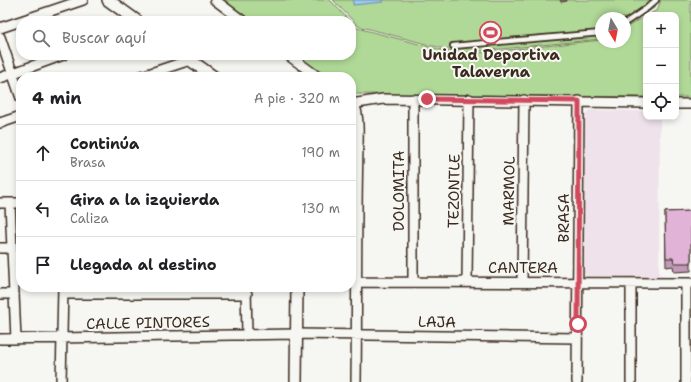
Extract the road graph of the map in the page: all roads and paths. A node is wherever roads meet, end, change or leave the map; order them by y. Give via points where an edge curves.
1 (83, 0) edge
2 (108, 0) edge
3 (215, 0) edge
4 (656, 0) edge
5 (36, 16) edge
6 (130, 16) edge
7 (236, 16) edge
8 (631, 19) edge
9 (16, 23) edge
10 (0, 28) edge
11 (595, 34) edge
12 (0, 38) edge
13 (453, 46) dead end
14 (49, 60) edge
15 (182, 60) edge
16 (190, 60) edge
17 (295, 60) edge
18 (152, 72) edge
19 (207, 72) edge
20 (311, 72) edge
21 (13, 73) junction
22 (0, 78) edge
23 (16, 82) edge
24 (413, 99) junction
25 (469, 99) junction
26 (524, 100) junction
27 (579, 101) junction
28 (356, 102) edge
29 (643, 103) edge
30 (679, 104) edge
31 (691, 104) edge
32 (356, 117) edge
33 (16, 118) edge
34 (0, 123) edge
35 (0, 203) edge
36 (10, 203) junction
37 (16, 203) edge
38 (356, 234) edge
39 (0, 248) edge
40 (12, 248) junction
41 (356, 282) edge
42 (412, 282) junction
43 (467, 282) junction
44 (522, 282) junction
45 (578, 282) junction
46 (631, 282) junction
47 (688, 283) edge
48 (63, 292) edge
49 (246, 292) edge
50 (297, 292) edge
51 (355, 292) edge
52 (0, 294) edge
53 (14, 294) junction
54 (296, 334) junction
55 (357, 335) junction
56 (247, 336) junction
57 (0, 338) edge
58 (62, 338) junction
59 (578, 338) junction
60 (16, 339) junction
61 (61, 382) edge
62 (296, 382) edge
63 (356, 382) edge
64 (577, 382) edge
65 (631, 382) edge
66 (686, 382) edge

1 - 5 street
2 - 6 street
3 - 7 street
4 - 8 lane
9 - 10 street
11 - 13 lane
12 - 21 street
14 - 21 street
15 - 18 street
16 - 19 street
17 - 20 street
21 - 22 street
21 - 23 street
24 - 25 street
24 - 28 street
24 - 42 street, DOLOMITA
25 - 26 street
25 - 43 street, TEZONTLE
26 - 27 street
26 - 44 street, MARMOL
27 - 29 street
27 - 45 street, BRASA
30 - 31 street
32 - 38 street
33 - 34 street
35 - 36 street
36 - 37 street
36 - 40 street
39 - 40 street
40 - 53 street
41 - 42 street, CANTERA
42 - 43 street, CANTERA
43 - 44 street, CANTERA
44 - 45 street, CANTERA
45 - 46 street, CANTERA
45 - 59 street, BRASA
46 - 47 street, CANTERA
46 - 65 street
47 - 66 street
48 - 58 street
49 - 56 street
50 - 54 street
51 - 55 street
52 - 53 street
53 - 60 street
54 - 55 street, LAJA
54 - 56 street, CALLE PINTORES
54 - 62 street
55 - 59 street, LAJA
55 - 63 street
56 - 58 street, CALLE PINTORES
57 - 60 street, CALLE PINTORES
58 - 60 street, CALLE PINTORES
58 - 61 street
59 - 64 street, BRASA

